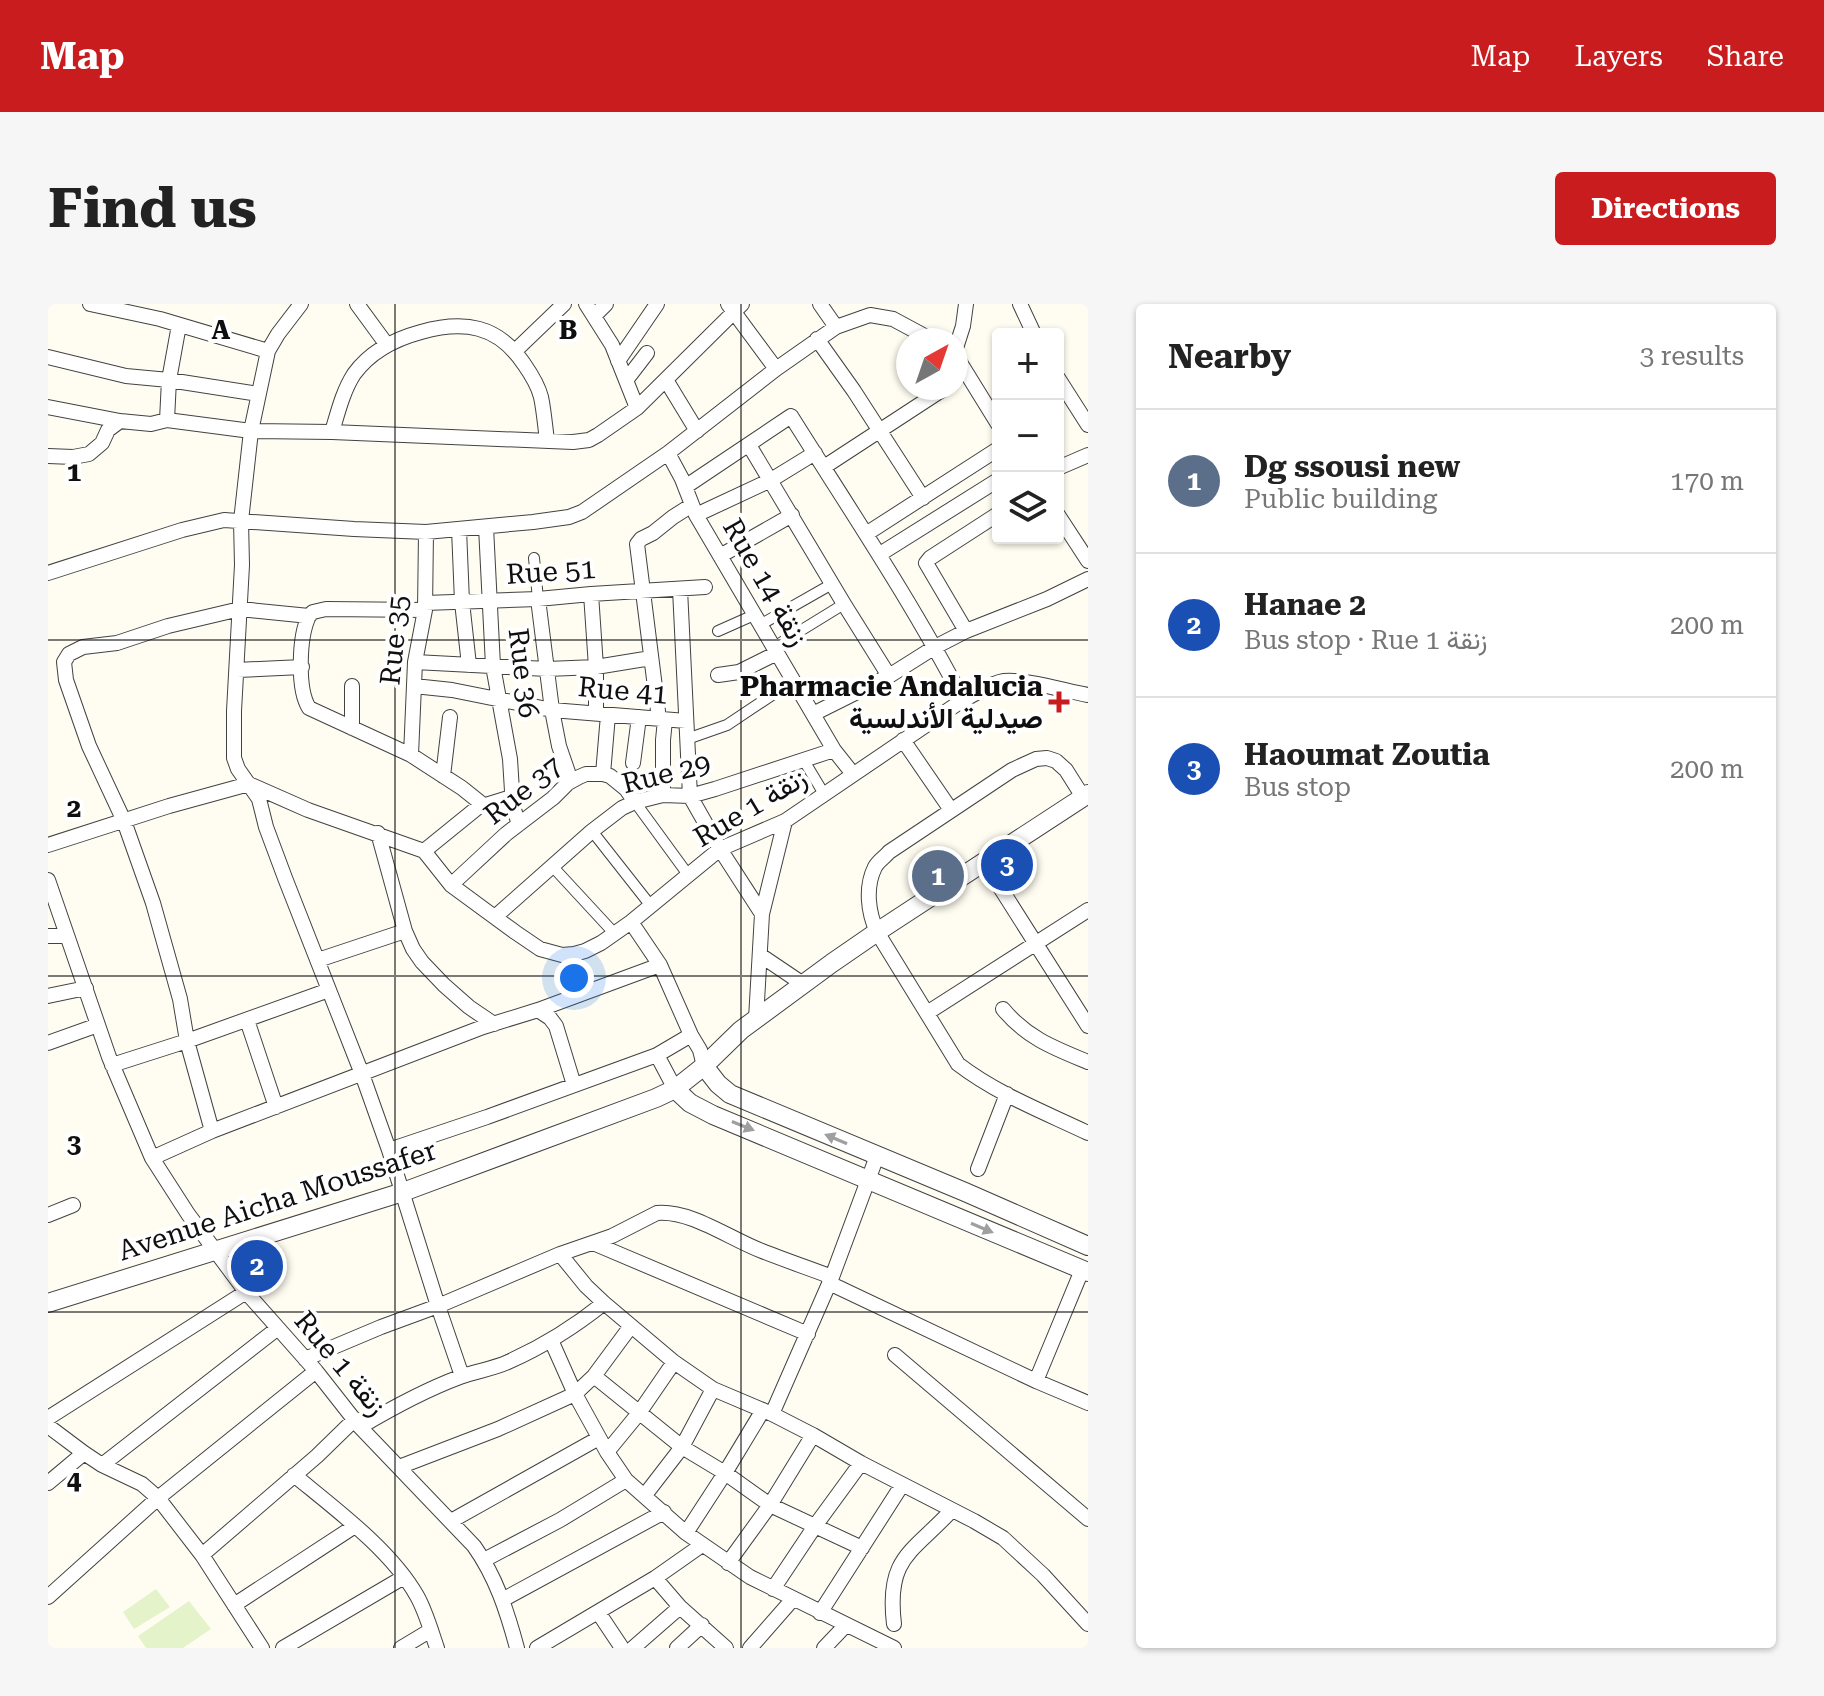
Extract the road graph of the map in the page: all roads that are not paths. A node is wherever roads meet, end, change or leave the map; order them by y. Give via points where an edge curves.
1 (90, 304) edge
2 (301, 304) edge
3 (357, 304) edge
4 (564, 304) edge
5 (606, 304) edge
6 (657, 304) edge
7 (820, 304) edge
8 (966, 304) edge
9 (1020, 304) edge
10 (735, 307) edge
11 (590, 310) edge
12 (873, 310) edge
13 (163, 311) edge
14 (179, 325) junction
15 (836, 327) junction
16 (910, 328) edge
17 (962, 328) edge
18 (1031, 328) edge
19 (817, 339) junction
20 (387, 345) junction
21 (268, 351) junction
22 (515, 351) junction
23 (647, 353) dead end
24 (48, 357) edge
25 (618, 361) junction
26 (776, 369) junction
27 (627, 379) junction
28 (169, 380) junction
29 (666, 380) junction
30 (968, 385) edge
31 (1064, 387) edge
32 (258, 394) junction
33 (927, 400) edge
34 (48, 407) edge
35 (637, 408) junction
36 (992, 416) edge
37 (167, 420) junction
38 (120, 421) junction
39 (1088, 425) edge
40 (251, 431) junction
41 (697, 431) junction
42 (880, 431) junction
43 (332, 432) junction
44 (547, 440) junction
45 (749, 445) junction
46 (668, 453) junction
47 (815, 453) junction
48 (992, 453) edge
49 (1088, 455) edge
50 (48, 456) edge
51 (1064, 465) edge
52 (824, 467) junction
53 (771, 480) junction
54 (992, 484) edge
55 (685, 487) junction
56 (923, 498) junction
57 (694, 510) junction
58 (792, 515) junction
59 (992, 518) edge
60 (241, 521) junction
61 (1064, 524) edge
62 (486, 527) junction
63 (459, 529) junction
64 (426, 532) junction
65 (866, 534) junction
66 (880, 554) junction
67 (720, 556) junction
68 (534, 558) dead end
69 (1088, 561) edge
70 (48, 573) edge
71 (1088, 579) edge
72 (832, 584) junction
73 (705, 587) dead end
74 (680, 589) junction
75 (643, 591) junction
76 (591, 594) junction
77 (538, 599) junction
78 (489, 601) junction
79 (462, 602) junction
80 (844, 604) junction
81 (425, 606) junction
82 (240, 609) junction
83 (309, 616) junction
84 (757, 620) junction
85 (718, 631) dead end
86 (966, 631) junction
87 (935, 647) junction
88 (775, 650) junction
89 (651, 658) junction
90 (415, 662) junction
91 (469, 665) junction
92 (493, 666) junction
93 (302, 667) junction
94 (596, 667) junction
95 (547, 669) junction
96 (237, 670) junction
97 (718, 675) dead end
98 (889, 676) junction
99 (793, 681) junction
100 (352, 686) dead end
101 (414, 686) junction
102 (1088, 695) edge
103 (499, 700) junction
104 (963, 700) junction
105 (552, 710) junction
106 (602, 714) junction
107 (813, 714) junction
108 (450, 717) dead end
109 (639, 717) junction
110 (662, 720) junction
111 (686, 721) junction
112 (352, 728) junction
113 (687, 739) junction
114 (903, 740) junction
115 (834, 750) junction
116 (411, 755) junction
117 (803, 759) junction
118 (633, 763) dead end
119 (603, 774) junction
120 (853, 774) junction
121 (443, 776) junction
122 (571, 781) junction
123 (249, 784) junction
124 (824, 794) junction
125 (511, 795) junction
126 (663, 795) junction
127 (1086, 795) edge
128 (690, 796) junction
129 (635, 802) junction
130 (482, 804) junction
131 (951, 810) junction
132 (124, 821) junction
133 (785, 821) junction
134 (519, 824) junction
135 (592, 831) junction
136 (378, 833) junction
137 (48, 845) edge
138 (720, 849) junction
139 (424, 851) junction
140 (984, 862) junction
141 (553, 867) junction
142 (689, 876) junction
143 (48, 880) edge
144 (451, 885) junction
145 (651, 906) junction
146 (1088, 910) edge
147 (762, 914) junction
148 (496, 916) junction
149 (631, 922) junction
150 (405, 931) junction
151 (877, 932) junction
152 (614, 933) junction
153 (48, 936) edge
154 (66, 936) junction
155 (1034, 943) junction
156 (760, 955) junction
157 (318, 960) junction
158 (660, 965) junction
159 (803, 984) junction
160 (86, 988) junction
161 (329, 990) junction
162 (48, 996) edge
163 (1003, 1009) dead end
164 (538, 1010) junction
165 (927, 1013) junction
166 (756, 1019) junction
167 (247, 1020) junction
168 (494, 1024) junction
169 (98, 1025) junction
170 (1088, 1026) edge
171 (691, 1035) junction
172 (187, 1041) junction
173 (48, 1043) edge
174 (657, 1055) junction
175 (1088, 1062) edge
176 (112, 1065) junction
177 (704, 1066) junction
178 (362, 1074) junction
179 (574, 1085) junction
180 (675, 1089) junction
181 (1007, 1094) junction
182 (276, 1107) junction
183 (212, 1131) junction
184 (1088, 1133) edge
185 (389, 1150) junction
186 (877, 1156) junction
187 (152, 1158) junction
188 (978, 1169) dead end
189 (868, 1179) junction
190 (403, 1192) junction
191 (73, 1205) dead end
192 (48, 1215) edge
193 (593, 1243) junction
194 (1088, 1246) edge
195 (214, 1250) junction
196 (560, 1254) junction
197 (1085, 1271) edge
198 (830, 1280) junction
199 (246, 1292) junction
200 (48, 1303) edge
201 (604, 1303) junction
202 (438, 1306) junction
203 (631, 1326) junction
204 (278, 1328) junction
205 (808, 1334) junction
206 (551, 1340) junction
207 (895, 1355) dead end
208 (305, 1359) junction
209 (674, 1362) junction
210 (316, 1371) junction
211 (462, 1376) junction
212 (594, 1376) junction
213 (1036, 1381) junction
214 (713, 1389) junction
215 (575, 1394) junction
216 (1088, 1403) edge
217 (768, 1412) junction
218 (639, 1413) junction
219 (48, 1418) edge
220 (357, 1423) junction
221 (48, 1426) edge
222 (813, 1435) junction
223 (599, 1438) junction
224 (682, 1447) junction
225 (607, 1452) junction
226 (84, 1453) junction
227 (861, 1463) junction
228 (102, 1465) junction
229 (399, 1467) junction
230 (725, 1473) junction
231 (294, 1475) junction
232 (626, 1480) junction
233 (48, 1483) edge
234 (902, 1485) junction
235 (645, 1495) junction
236 (158, 1498) junction
237 (770, 1505) junction
238 (952, 1510) junction
239 (664, 1512) junction
240 (1088, 1519) edge
241 (451, 1521) junction
242 (355, 1526) junction
243 (815, 1526) junction
244 (686, 1533) junction
245 (702, 1545) junction
246 (862, 1548) junction
247 (202, 1555) junction
248 (484, 1560) junction
249 (728, 1563) junction
250 (404, 1577) junction
251 (655, 1578) junction
252 (773, 1589) junction
253 (48, 1597) edge
254 (504, 1599) junction
255 (793, 1599) junction
256 (234, 1605) junction
257 (680, 1607) junction
258 (598, 1612) junction
259 (820, 1613) junction
260 (894, 1624) dead end
261 (1088, 1624) edge
262 (702, 1625) junction
263 (846, 1625) junction
264 (431, 1630) junction
265 (262, 1648) edge
266 (283, 1648) edge
267 (401, 1648) edge
268 (437, 1648) edge
269 (517, 1648) edge
270 (537, 1648) edge
271 (622, 1648) edge
272 (633, 1648) edge
273 (677, 1648) edge
274 (726, 1648) edge
275 (750, 1648) edge
276 (824, 1648) edge
277 (894, 1648) edge

1 - 13 street
2 - 21 street
3 - 20 street
4 - 22 street
5 - 11 street
6 - 25 street
7 - 15 street
8 - 17 street
9 - 18 street
10 - 26 street
10 - 29 street
11 - 25 street
12 - 15 street
12 - 16 street
13 - 14 street
14 - 21 street
14 - 28 street
15 - 19 street
19 - 26 street
19 - 42 street
20 - 22 street via 431,329 465,326 498,336
20 - 43 street via 352,377
21 - 32 street
22 - 44 street via 541,395
23 - 27 street
24 - 28 street via 126,376
25 - 27 street
26 - 41 street
27 - 35 street
28 - 32 street
28 - 37 street
29 - 35 street
29 - 41 street
30 - 36 street
31 - 39 street
32 - 40 street
33 - 42 street
34 - 38 street
35 - 44 street via 589,440
37 - 38 street
37 - 40 street
38 - 50 street via 89,454
40 - 43 street
40 - 60 street
41 - 46 street
42 - 52 street
42 - 56 street
43 - 44 street
45 - 47 street via 791,416
45 - 53 street
45 - 55 street
46 - 55 street, Rue 14 زنقة
46 - 62 street via 582,512
47 - 52 street
47 - 53 street
48 - 56 street
49 - 51 street
52 - 65 street
53 - 57 street
53 - 58 street
54 - 66 street
55 - 57 street, Rue 14 زنقة
56 - 65 street
57 - 67 street, Rue 14 زنقة
57 - 75 street via 638,541
58 - 67 street
58 - 72 street
59 - 86 street via 926,561
60 - 64 street
60 - 70 street via 204,523
60 - 82 street
61 - 69 street
62 - 63 street
62 - 78 street, Rue 36
63 - 64 street
63 - 79 street
64 - 81 street, Rue 35
65 - 66 street
66 - 87 street
67 - 84 street, Rue 14 زنقة
68 - 77 street
71 - 86 street
72 - 80 street
72 - 84 street
73 - 74 street, Rue 51
74 - 75 street, Rue 51
74 - 111 street
75 - 76 street, Rue 51
75 - 89 street
76 - 77 street, Rue 51
76 - 94 street
77 - 78 street, Rue 51
77 - 95 street
78 - 79 street, Rue 51
78 - 92 street, Rue 36
79 - 81 street, Rue 51
79 - 91 street
80 - 88 street
80 - 98 street
81 - 83 street, Rue 51 via 326,609
81 - 90 street, Rue 35
82 - 83 street, Rue 51
82 - 96 street
82 - 132 street, Rue 51 via 117,643 83,647 65,659 66,680 89,746
83 - 93 street
84 - 85 street
84 - 88 street, Rue 14 زنقة
86 - 87 street
87 - 98 street
87 - 104 street
88 - 97 street via 739,672
88 - 99 street, Rue 14 زنقة
89 - 94 street
89 - 110 street
90 - 91 street
90 - 101 street, Rue 35
91 - 92 street
92 - 95 street
92 - 103 street, Rue 36
93 - 96 street
93 - 112 street via 309,708
94 - 95 street
94 - 106 street
95 - 105 street
96 - 123 street via 234,758
98 - 107 street
99 - 107 street, Rue 14 زنقة
99 - 113 street via 727,725
100 - 112 street
101 - 103 street, Rue 41
101 - 116 street, Rue 35
102 - 104 street, Rue 1 زنقة via 1005,681
103 - 105 street, Rue 41
103 - 125 street, Rue 36
104 - 114 street, Rue 1 زنقة
105 - 106 street, Rue 41
105 - 122 street
106 - 109 street, Rue 41
106 - 119 street
107 - 115 street, Rue 14 زنقة
108 - 121 street
109 - 110 street, Rue 41
109 - 118 street
110 - 111 street, Rue 41
110 - 126 street
111 - 113 street
112 - 116 street
113 - 128 street
114 - 120 street, Rue 1 زنقة
114 - 131 street
115 - 117 street, Rue 29
115 - 120 street, Rue 14 زنقة
116 - 121 street
117 - 124 street
117 - 128 street, Rue 29
119 - 122 street, Rue 37
119 - 129 street, Rue 37 via 615,779
120 - 124 street, Rue 1 زنقة
121 - 130 street
122 - 134 street, Rue 37
123 - 132 street
123 - 136 street
123 - 157 street
124 - 133 street, Rue 1 زنقة
125 - 130 street
125 - 134 street, Rue 36
126 - 128 street, Rue 29
126 - 129 street, Rue 29
127 - 131 street via 1056,761 1036,759
127 - 140 street, Avenue Aicha Moussafer
128 - 138 street
129 - 135 street, Rue 29
129 - 142 street, Rue 37
130 - 139 street
131 - 151 street via 876,864 869,899
132 - 137 street
132 - 172 street via 165,943
133 - 138 street, Rue 1 زنقة
133 - 147 street
134 - 144 street, Rue 37
135 - 141 street, Rue 29
135 - 145 street
136 - 139 street
136 - 150 street
138 - 142 street, Rue 1 زنقة
138 - 147 street
139 - 144 street, Rue 1 زنقة
140 - 151 street, Avenue Aicha Moussafer
140 - 155 street
141 - 148 street, Rue 29
141 - 152 street
142 - 145 street, Rue 1 زنقة
143 - 154 street, Rue 1 زنقة
144 - 148 street, Rue 1 زنقة
145 - 149 street, Rue 1 زنقة
146 - 155 street
147 - 156 street
148 - 152 street, Rue 1 زنقة via 540,949 562,955 585,951
149 - 152 street, Rue 1 زنقة
149 - 158 street
150 - 157 street
150 - 168 street via 444,985
151 - 159 street, Avenue Aicha Moussafer
151 - 165 street
153 - 154 street
154 - 160 street, Rue 1 زنقة
155 - 165 street
155 - 170 street
156 - 159 street
156 - 166 street
157 - 161 street
158 - 164 street
158 - 171 street
159 - 166 street, Avenue Aicha Moussafer
160 - 162 street
160 - 169 street, Rue 1 زنقة
161 - 167 street
161 - 178 street
163 - 175 street via 1026,1033
164 - 168 street
164 - 179 street via 556,1026
165 - 181 street via 958,1064
166 - 177 street, Avenue Aicha Moussafer
167 - 172 street
167 - 182 street
168 - 178 street
169 - 173 street
169 - 176 street, Rue 1 زنقة
171 - 174 street
171 - 177 street
172 - 176 street
172 - 183 street
174 - 179 street
174 - 180 street
176 - 187 street, Rue 1 زنقة
177 - 180 street, Avenue Aicha Moussafer
186 -> 177 street via 730,1094
178 - 182 street
178 - 185 street
179 - 185 street
180 -> 189 street via 713,1115
180 - 190 street, Avenue Aicha Moussafer
181 - 184 street
181 - 188 street
182 - 183 street
183 - 187 street
185 - 190 street
186 - 189 street
186 - 194 street
187 - 195 street, Rue 1 زنقة
189 -> 197 street
189 - 198 street
190 - 195 street, Avenue Aicha Moussafer
190 - 202 street
191 - 192 street
193 - 196 street
193 - 198 street via 649,1216 673,1213
193 - 205 street
195 - 199 street, Rue 1 زنقة
195 - 200 street, Avenue Aicha Moussafer
196 - 201 street
196 - 202 street
197 - 213 street
198 - 205 street
198 - 213 street
199 - 204 street, Rue 1 زنقة
199 - 219 street
201 - 203 street
201 - 206 street
202 - 208 street
202 - 211 street
203 - 209 street
203 - 212 street
204 - 208 street, Rue 1 زنقة
204 - 228 street
205 - 217 street
206 - 211 street via 508,1362
206 - 215 street
207 - 240 street
208 - 210 street, Rue 1 زنقة
209 - 214 street
209 - 218 street
210 - 220 street, Rue 1 زنقة
210 - 236 street
211 - 220 street
212 - 215 street
212 - 218 street
213 - 216 street
214 - 217 street
214 - 224 street
215 - 223 street
215 - 229 street
217 - 222 street
217 - 230 street
218 - 224 street
218 - 225 street
220 - 229 street, Rue 1 زنقة
220 - 231 street
221 - 226 street
222 - 227 street
222 - 237 street
223 - 225 street
223 - 241 street
224 - 230 street
224 - 235 street
225 - 232 street
226 - 228 street
226 - 233 street
227 - 234 street
227 - 243 street
228 - 236 street
229 - 241 street, Rue 1 زنقة
230 - 237 street
230 - 244 street
231 - 242 street
231 - 247 street
232 - 235 street
232 - 248 street
234 - 238 street
234 - 246 street
235 - 239 street
236 - 247 street
236 - 253 street
237 - 243 street
237 - 249 street
238 - 260 street via 906,1554 893,1583
238 - 261 street via 1003,1538
239 - 244 street
239 - 254 street
241 - 248 street, Rue 1 زنقة
242 - 250 street
242 - 256 street
243 - 246 street
243 - 252 street
244 - 245 street
245 - 249 street
245 - 251 street
246 - 259 street
247 - 256 street
248 - 254 street, Rue 1 زنقة
249 - 252 street
250 - 264 street
250 - 266 street
251 - 257 street
251 - 258 street
252 - 255 street
254 - 269 street, Rue 1 زنقة
255 - 259 street
255 - 275 street
256 - 265 street
257 - 262 street
257 - 272 street
258 - 270 street
258 - 271 street
259 - 263 street
262 - 273 street
262 - 274 street
263 - 276 street
263 - 277 street
264 - 267 street
264 - 268 street

